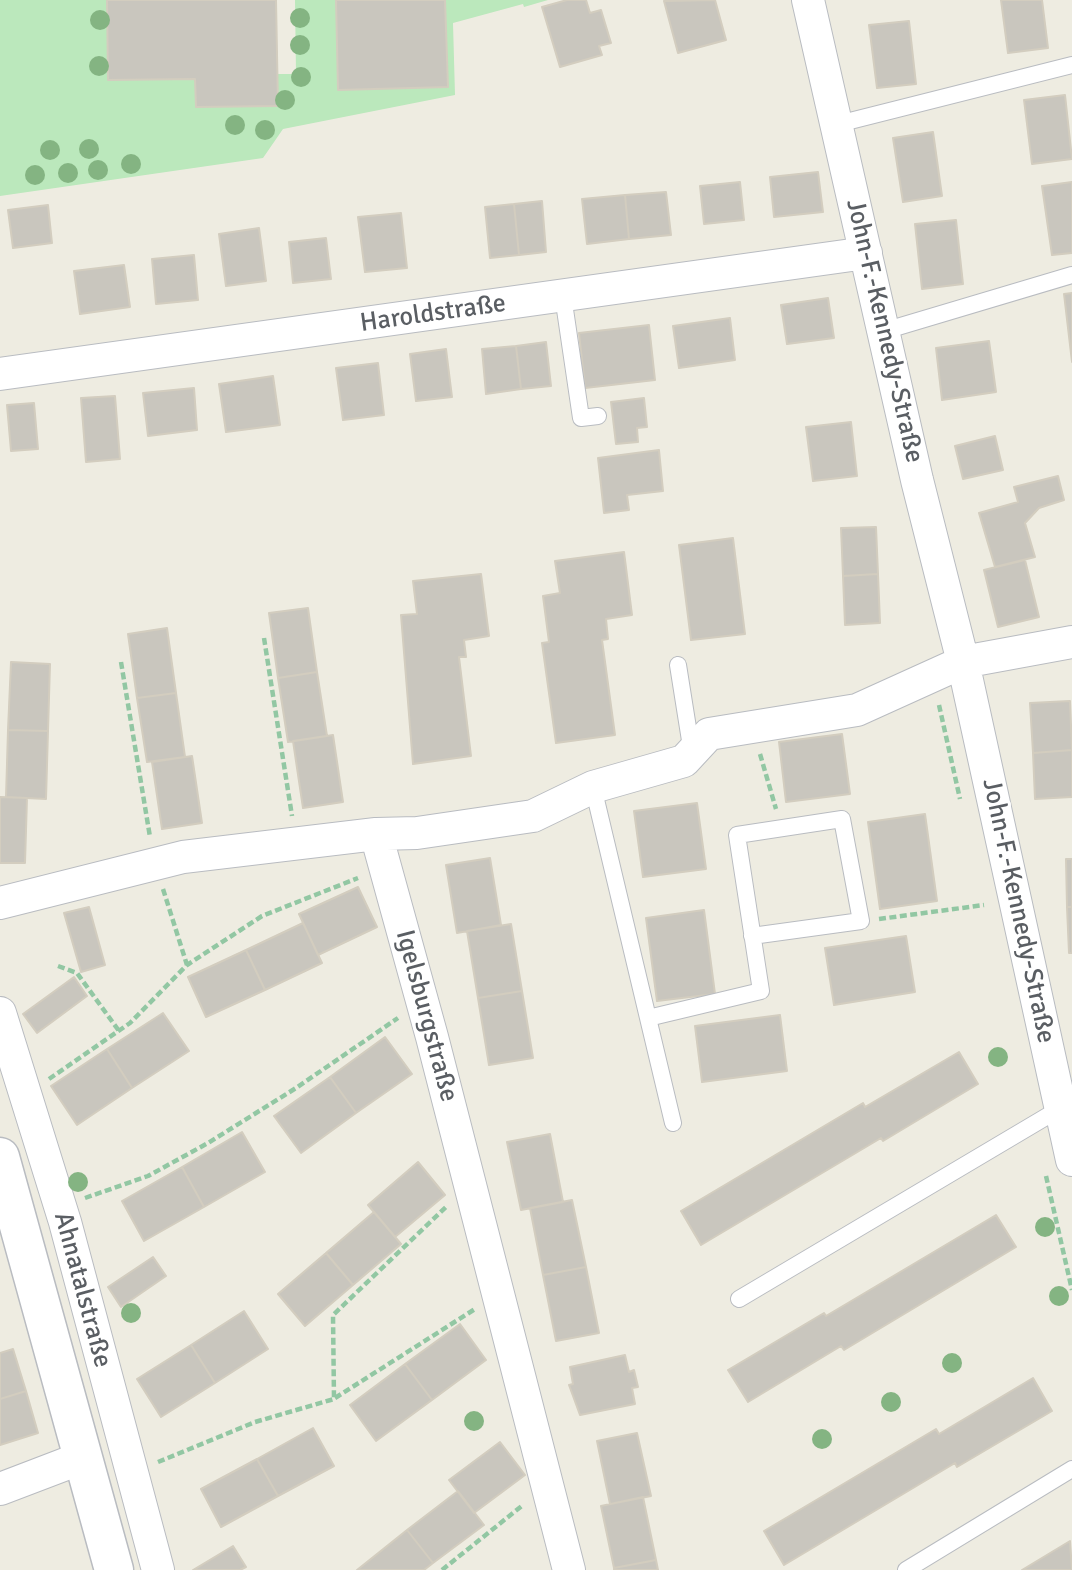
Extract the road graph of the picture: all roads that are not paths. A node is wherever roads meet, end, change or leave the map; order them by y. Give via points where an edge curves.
1 (808, 0) edge
2 (1072, 65) edge
3 (838, 124) junction
4 (866, 253) junction
5 (1072, 275) edge
6 (563, 296) junction
7 (884, 331) junction
8 (0, 374) edge
9 (598, 416) dead end
10 (1072, 642) edge
11 (963, 662) junction
12 (678, 665) dead end
13 (692, 753) junction
14 (593, 787) junction
15 (376, 834) junction
16 (0, 903) edge
17 (752, 936) junction
18 (0, 1013) edge
19 (648, 1018) junction
20 (1061, 1108) junction
21 (673, 1123) dead end
22 (0, 1157) edge
23 (1072, 1160) edge
24 (740, 1299) dead end
25 (84, 1457) junction
26 (1072, 1469) edge
27 (0, 1489) edge
28 (114, 1570) edge
29 (158, 1570) edge
30 (569, 1570) edge
31 (906, 1570) edge

1 - 3 street, John-F.-Kennedy-Straße
2 - 3 lane
3 - 4 street, John-F.-Kennedy-Straße
4 - 6 street, Haroldstraße
4 - 7 street, John-F.-Kennedy-Straße
5 - 7 lane
6 - 8 street, Haroldstraße
6 - 9 lane via 581,418
7 - 11 street, John-F.-Kennedy-Straße
10 - 11 street
11 - 13 street via 858,710 709,734
11 - 20 street, John-F.-Kennedy-Straße
12 - 13 lane
13 - 14 street via 684,761
14 - 15 street via 533,816 417,833
14 - 19 lane
15 - 16 street via 154,862
15 - 30 street, Igelsburgstraße
17 - 17 lane via 737,835 842,819 861,921
17 - 19 lane via 761,991
18 - 29 street, Ahnatalstraße via 60,1207
19 - 21 lane
20 - 23 street, John-F.-Kennedy-Straße
20 - 24 lane
22 - 25 street, Ahnatalstraße
25 - 27 street
25 - 28 street, Ahnatalstraße
26 - 31 lane

